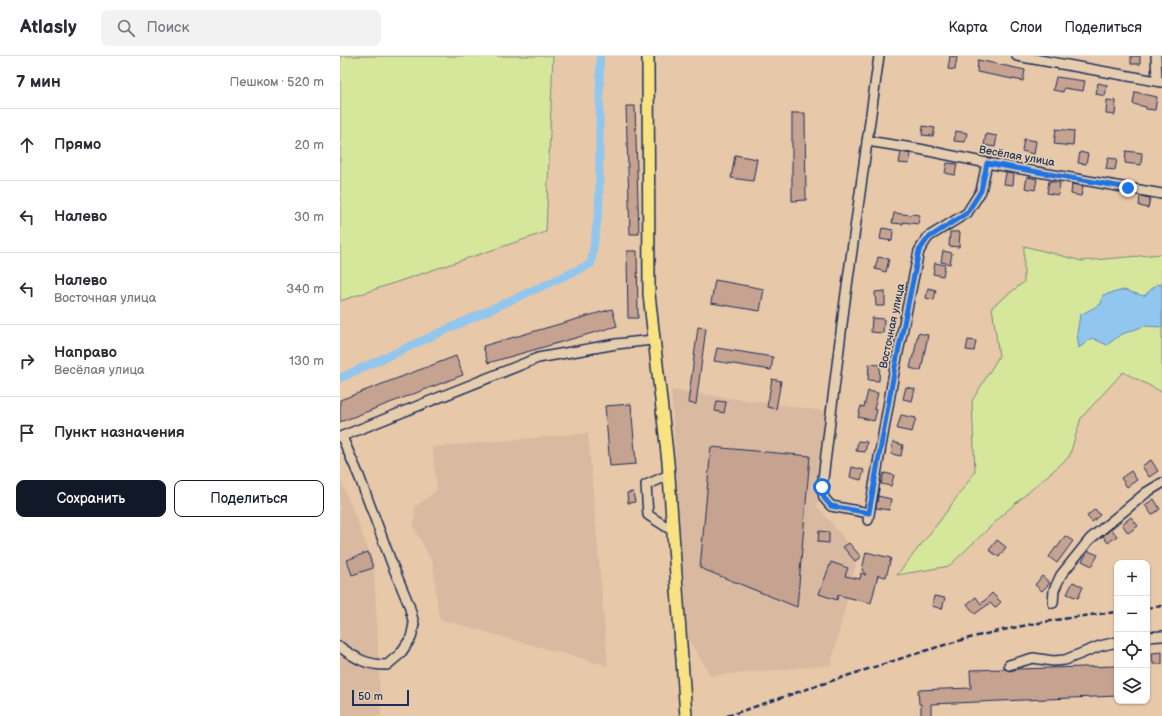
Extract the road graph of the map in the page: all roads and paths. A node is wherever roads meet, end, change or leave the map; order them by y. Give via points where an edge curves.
1 (648, 56) edge
2 (879, 56) edge
3 (1017, 56) edge
4 (1156, 56) edge
5 (1063, 60) edge
6 (1159, 82) edge
7 (867, 141) junction
8 (987, 163) junction
9 (1162, 194) edge
10 (653, 340) junction
11 (341, 437) edge
12 (669, 475) junction
13 (1162, 483) edge
14 (673, 531) junction
15 (1053, 603) dead end
16 (1162, 636) edge
17 (1150, 637) edge
18 (1114, 643) edge
19 (340, 647) edge
20 (1009, 665) dead end
21 (686, 716) edge

1 - 10 main road via 649,294
2 - 7 street
3 - 5 street
4 - 6 street
5 - 6 street
7 - 8 street, Весёлая улица
7 - 8 street, Восточная улица via 822,487 824,498 831,506 869,516 895,367 919,251 928,238 967,213 981,191
8 - 9 street, Весёлая улица
10 - 11 street via 538,358
10 - 12 main road
11 - 19 street via 359,476 414,624 411,638 400,654 387,666 373,665
12 - 14 main road
12 - 14 street via 646,485 648,515
13 - 15 street via 1147,492 1090,539 1061,575 1054,590
14 - 21 main road
16 - 17 street
18 - 20 street via 1065,660 1033,658

